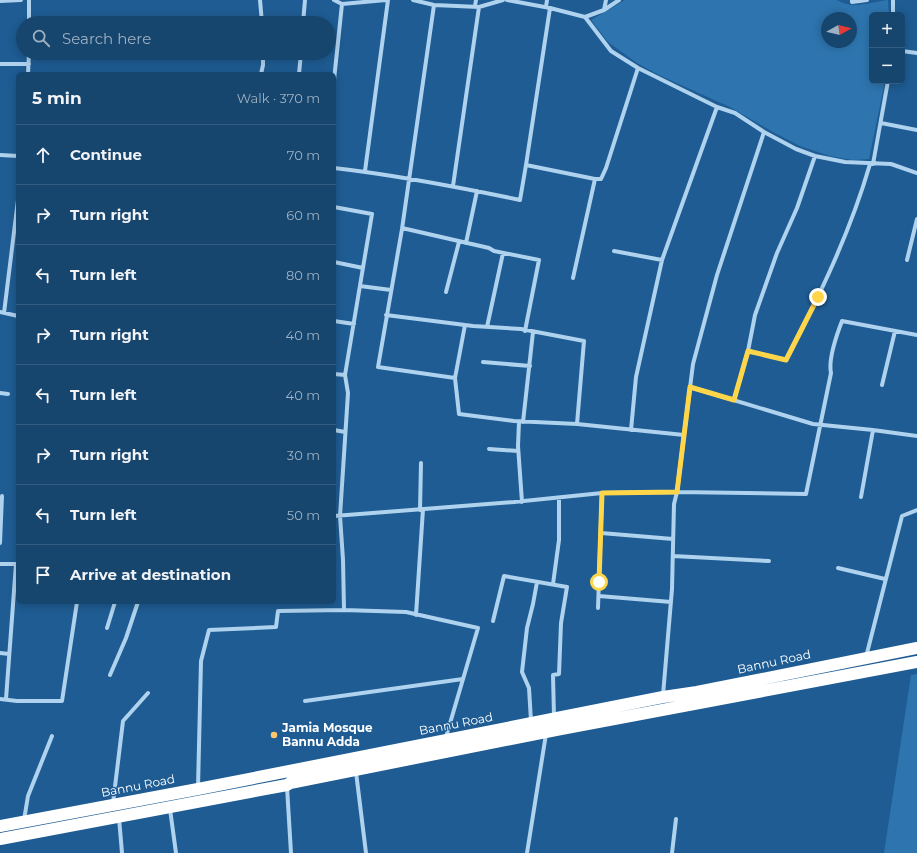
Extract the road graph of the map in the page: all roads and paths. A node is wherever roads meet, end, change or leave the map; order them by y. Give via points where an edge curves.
1 (21, 0) edge
2 (29, 0) edge
3 (260, 0) edge
4 (305, 0) edge
5 (334, 0) edge
6 (387, 0) edge
7 (413, 0) edge
8 (476, 0) edge
9 (503, 0) edge
10 (507, 0) edge
11 (547, 0) edge
12 (606, 0) edge
13 (619, 0) edge
14 (852, 0) edge
15 (867, 0) edge
16 (893, 0) edge
17 (0, 1) edge
18 (342, 4) junction
19 (434, 5) junction
20 (477, 7) junction
21 (548, 7) junction
22 (604, 10) junction
23 (893, 12) edge
24 (29, 16) edge
25 (261, 16) edge
26 (304, 16) edge
27 (585, 17) junction
28 (905, 51) edge
29 (917, 53) edge
30 (29, 60) edge
31 (263, 60) edge
32 (300, 60) edge
33 (0, 64) edge
34 (29, 64) junction
35 (638, 68) junction
36 (28, 72) edge
37 (261, 72) edge
38 (299, 72) edge
39 (335, 72) edge
40 (888, 84) edge
41 (717, 107) junction
42 (881, 123) junction
43 (917, 130) edge
44 (764, 132) junction
45 (0, 155) edge
46 (16, 156) edge
47 (815, 156) junction
48 (872, 164) junction
49 (526, 165) junction
50 (336, 168) edge
51 (365, 171) junction
52 (917, 173) edge
53 (410, 179) junction
54 (595, 179) junction
55 (453, 186) junction
56 (477, 191) junction
57 (336, 207) edge
58 (16, 214) edge
59 (917, 219) edge
60 (402, 228) junction
61 (459, 242) junction
62 (466, 243) junction
63 (614, 251) dead end
64 (502, 253) junction
65 (662, 260) junction
66 (907, 260) dead end
67 (336, 262) edge
68 (363, 268) junction
69 (573, 278) dead end
70 (360, 286) junction
71 (391, 290) junction
72 (446, 292) dead end
73 (2, 313) edge
74 (16, 316) edge
75 (386, 316) junction
76 (336, 321) edge
77 (354, 324) junction
78 (465, 325) junction
79 (486, 327) junction
80 (895, 330) junction
81 (525, 331) junction
82 (533, 332) junction
83 (917, 335) edge
84 (748, 351) junction
85 (483, 362) dead end
86 (530, 366) junction
87 (336, 374) edge
88 (345, 375) junction
89 (455, 378) junction
90 (882, 385) dead end
91 (690, 387) junction
92 (0, 393) edge
93 (8, 394) dead end
94 (734, 400) junction
95 (521, 422) junction
96 (577, 424) junction
97 (820, 426) junction
98 (336, 430) edge
99 (631, 430) junction
100 (874, 430) junction
101 (345, 432) junction
102 (684, 435) junction
103 (917, 436) edge
104 (490, 449) dead end
105 (518, 451) junction
106 (421, 463) dead end
107 (677, 492) junction
108 (602, 493) junction
109 (2, 496) dead end
110 (861, 497) dead end
111 (559, 498) junction
112 (522, 502) junction
113 (422, 509) junction
114 (917, 510) edge
115 (336, 516) edge
116 (340, 516) junction
117 (601, 533) junction
118 (673, 539) junction
119 (0, 543) edge
120 (673, 556) junction
121 (769, 561) dead end
122 (0, 564) edge
123 (16, 564) edge
124 (838, 568) dead end
125 (16, 575) edge
126 (885, 579) junction
127 (537, 582) junction
128 (553, 584) junction
129 (598, 596) junction
130 (671, 602) junction
131 (77, 604) edge
132 (114, 604) edge
133 (137, 604) edge
134 (598, 608) dead end
135 (344, 610) junction
136 (416, 615) junction
137 (493, 621) dead end
138 (107, 628) dead end
139 (917, 648) edge
140 (0, 653) edge
141 (9, 654) junction
142 (866, 657) junction
143 (917, 662) edge
144 (110, 675) dead end
145 (463, 679) junction
146 (148, 693) dead end
147 (663, 697) junction
148 (0, 700) edge
149 (6, 700) junction
150 (305, 701) dead end
151 (554, 719) junction
152 (532, 724) junction
153 (547, 732) junction
154 (52, 736) dead end
155 (445, 740) junction
156 (356, 770) junction
157 (287, 784) junction
158 (198, 790) junction
159 (112, 806) junction
160 (170, 806) junction
161 (119, 816) junction
162 (676, 819) dead end
163 (24, 822) junction
164 (0, 826) edge
165 (0, 839) edge
166 (122, 853) edge
167 (176, 853) edge
168 (291, 853) edge
169 (366, 853) edge
170 (527, 853) edge
171 (672, 853) edge

1 - 17 street
2 - 24 street
3 - 25 street
4 - 26 street
5 - 18 street
6 - 18 street
6 - 51 street
7 - 19 street
8 - 20 street
9 - 20 street
10 - 21 street
11 - 21 street
12 - 22 street
13 - 22 street
14 - 15 street
16 - 23 street
18 - 39 street
19 - 20 street
19 - 53 street
20 - 55 street
21 - 27 street
21 - 49 street
22 - 27 street
27 - 35 street via 611,51
28 - 29 street
30 - 34 street
31 - 37 street
32 - 38 street
33 - 34 street
34 - 36 street
35 - 41 street
35 - 54 street via 606,168 601,179
40 - 42 street
41 - 44 street via 735,113
41 - 65 street
42 - 43 street
42 - 48 street
44 - 47 street
44 - 91 street via 717,275 692,364
45 - 46 street
47 - 48 street
47 - 84 street via 755,315
48 - 52 street via 891,164
48 - 84 street via 812,310 786,360
49 - 54 street
49 - 56 street via 520,200
50 - 51 street
51 - 53 street
53 - 55 street
53 - 60 street
54 - 69 street
55 - 56 street
56 - 62 street
57 - 68 street via 372,214
58 - 73 street
59 - 66 street
60 - 61 street
60 - 71 street
61 - 62 street
61 - 72 street
62 - 64 street
63 - 65 street
64 - 79 street
64 - 81 street via 540,260
65 - 99 street via 636,377
67 - 68 street
68 - 70 street
70 - 71 street
70 - 77 street
71 - 75 street
73 - 74 street
75 - 78 street
75 - 89 street via 378,367
76 - 77 street
77 - 88 street
78 - 79 street
78 - 89 street
79 - 81 street
80 - 83 street
80 - 90 street
80 - 97 street via 842,321 830,367
81 - 82 street
82 - 86 street
82 - 96 street via 584,342
84 - 94 street
85 - 86 street
86 - 95 street
87 - 88 street
88 - 101 street via 348,393
89 - 95 street via 459,414
91 - 94 street
91 - 102 street
92 - 93 street
94 - 97 street
95 - 96 street
95 - 105 street
96 - 99 street
97 - 100 street
97 - 107 street via 806,494
98 - 101 street
99 - 102 street
100 - 103 street
100 - 110 street
101 - 116 street
102 - 107 street
104 - 105 street
105 - 112 street
106 - 113 street
107 - 108 street
107 - 118 street
108 - 111 street
108 - 117 street
109 - 119 street
111 - 112 street
111 - 128 street via 559,540
112 - 113 street
113 - 116 street
113 - 136 street
114 - 126 street via 902,516
115 - 116 street
116 - 135 street
117 - 118 street
117 - 129 street
118 - 120 street
120 - 121 street
120 - 130 street
122 - 123 street
124 - 126 street
125 - 141 street
126 - 142 street
127 - 128 street
127 - 137 street via 504,576
127 - 152 street via 527,628 522,672 529,688
128 - 151 street via 567,587 561,623 559,674 553,675
129 - 130 street
129 - 134 street
130 - 147 street
131 - 149 street via 62,701
132 - 138 street
133 - 144 street
135 - 136 street via 406,612
135 - 158 street via 278,610 276,627 209,630 201,661
136 - 145 street via 478,628
139 - 142 highway, Bannu Road
140 - 141 street
141 - 149 street
142 - 147 highway, Bannu Road
143 - 153 highway, Bannu Road
145 - 150 street
145 - 155 street
146 - 159 street via 123,721
147 - 151 highway, Bannu Road
148 - 149 street
151 - 152 highway, Bannu Road
152 - 155 highway, Bannu Road
153 - 156 highway, Bannu Road
153 - 170 street
154 - 163 street via 28,796
155 - 158 highway, Bannu Road
156 - 157 highway, Bannu Road
156 - 169 street
157 - 160 highway, Bannu Road
157 - 168 street
158 - 159 highway, Bannu Road
159 - 163 highway, Bannu Road
160 - 161 highway, Bannu Road
160 - 167 street
161 - 165 highway, Bannu Road
161 - 166 street
162 - 171 street
163 - 164 highway, Bannu Road

